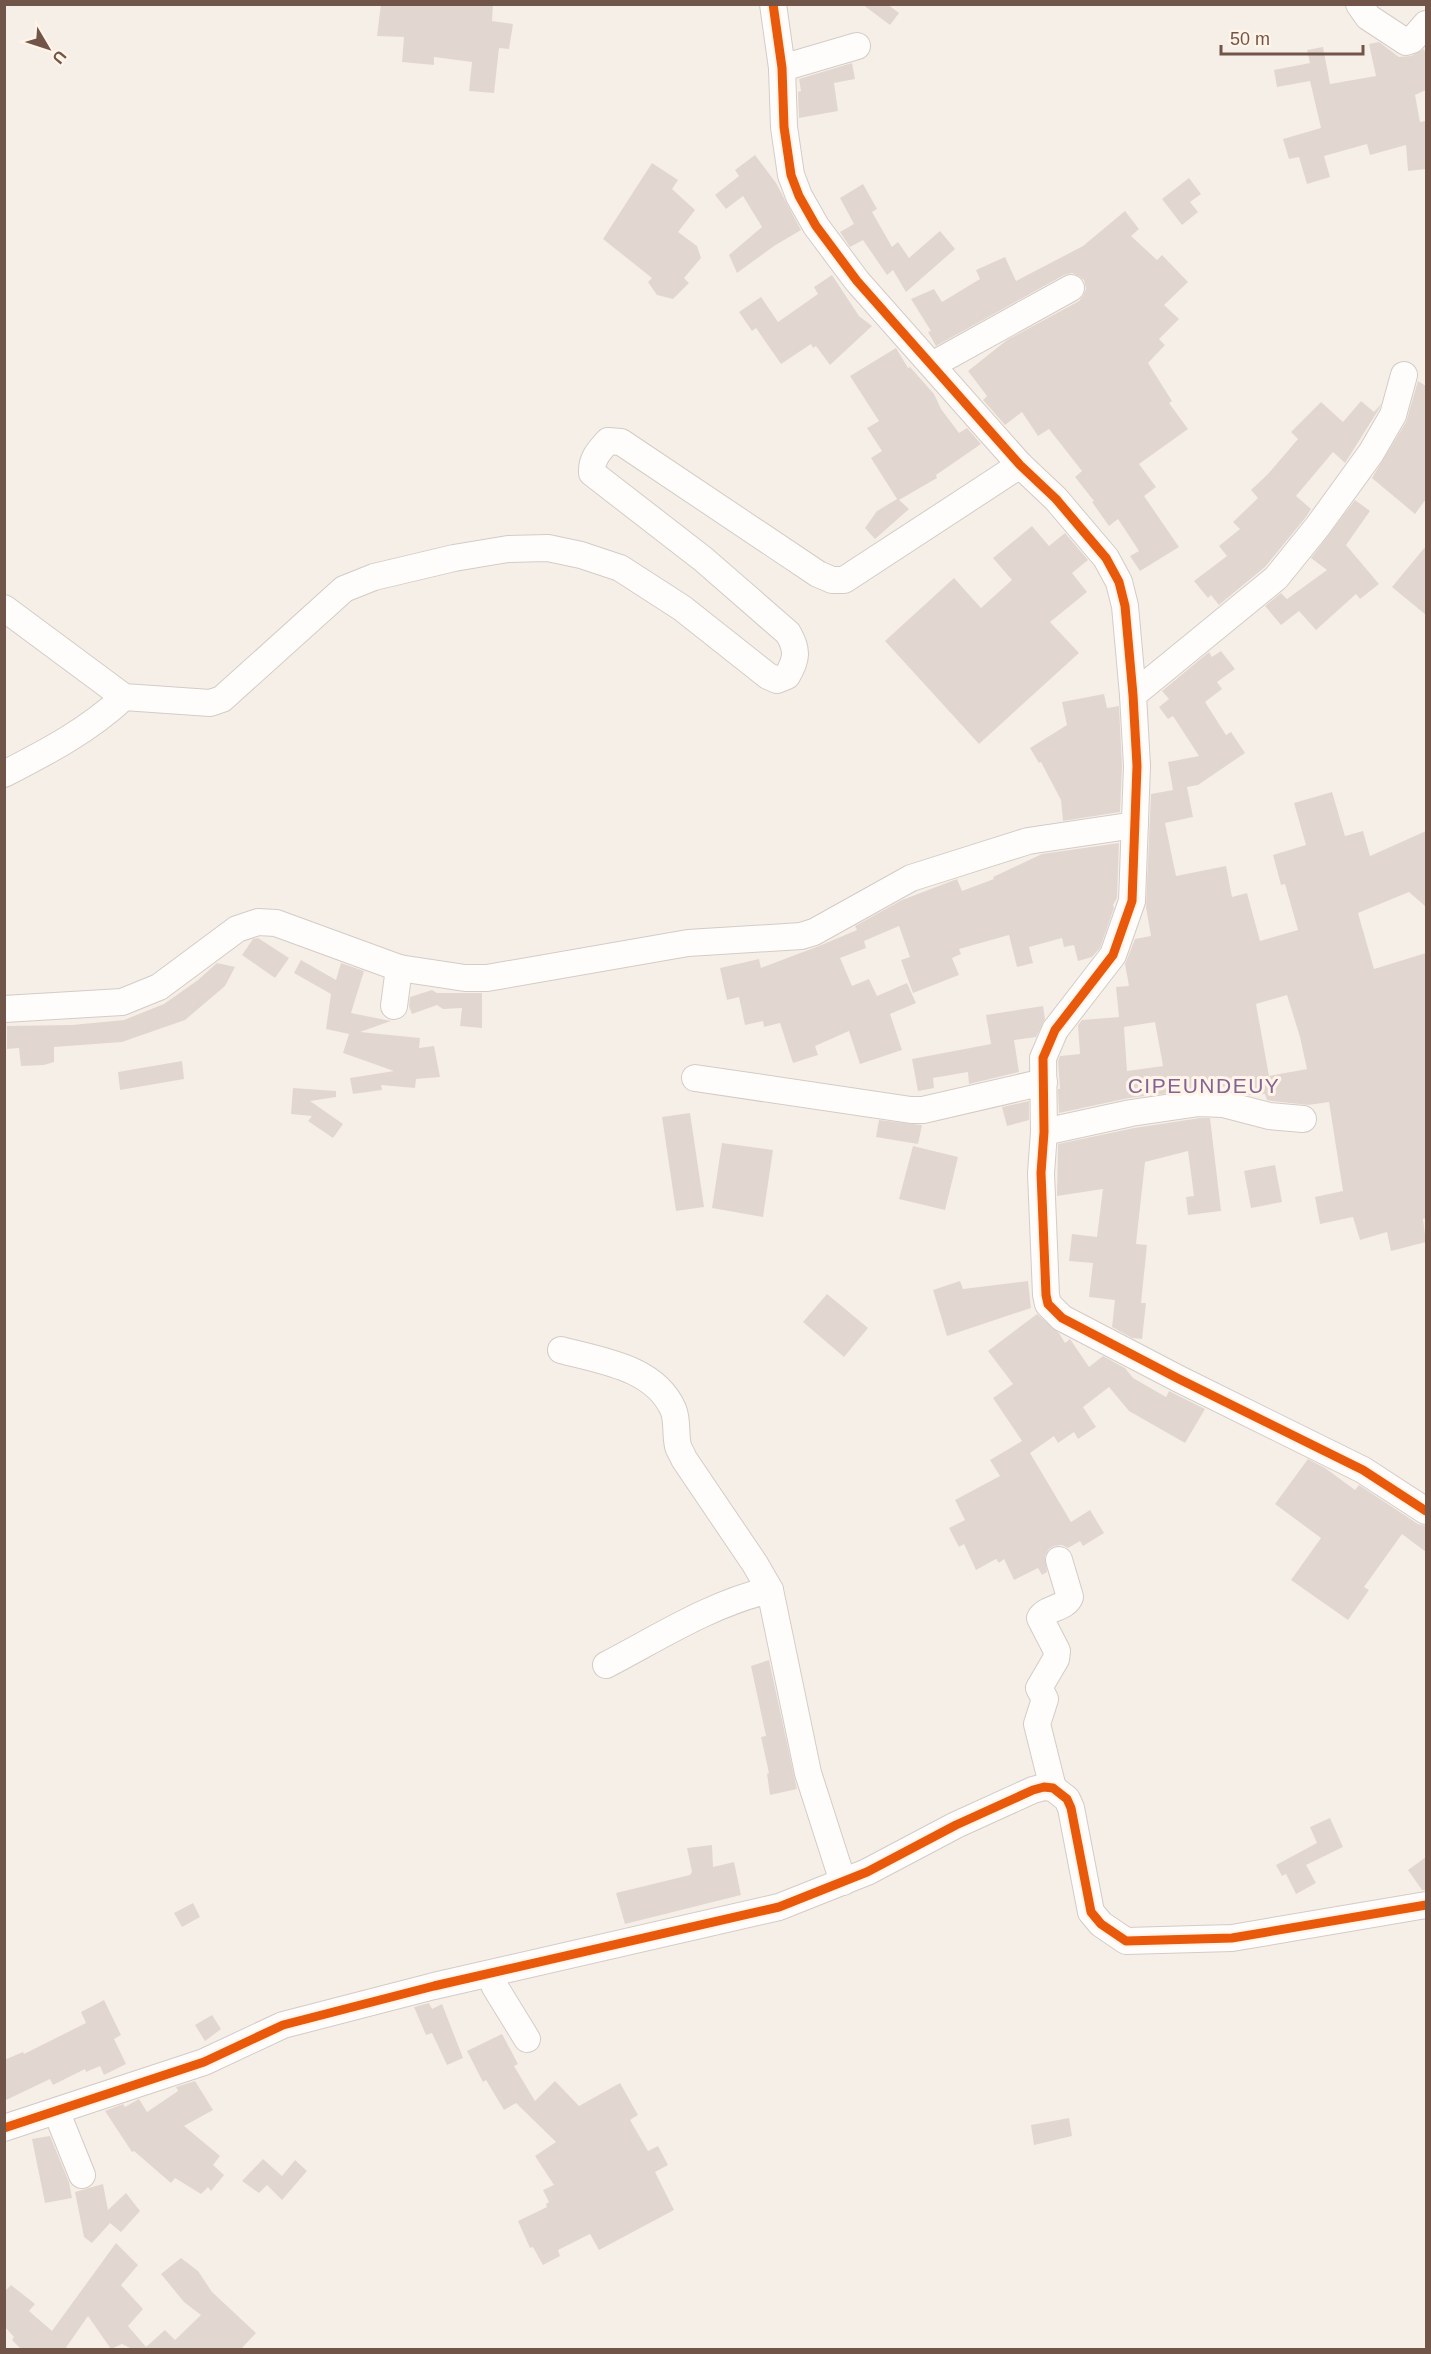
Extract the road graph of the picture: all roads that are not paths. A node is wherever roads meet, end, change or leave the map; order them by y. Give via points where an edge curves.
1 (773, 4) edge
2 (1359, 4) edge
3 (1426, 24) edge
4 (857, 46) dead end
5 (782, 68) junction
6 (1071, 288) dead end
7 (932, 365) junction
8 (1404, 375) dead end
9 (1020, 465) junction
10 (4, 608) edge
11 (1133, 695) junction
12 (124, 697) junction
13 (4, 774) edge
14 (1135, 825) junction
15 (399, 968) junction
16 (394, 1006) dead end
17 (4, 1009) edge
18 (695, 1078) dead end
19 (1044, 1082) junction
20 (1303, 1119) dead end
21 (1044, 1132) junction
22 (561, 1350) dead end
23 (1426, 1511) edge
24 (1059, 1560) dead end
25 (770, 1590) junction
26 (606, 1665) dead end
27 (1053, 1788) junction
28 (843, 1882) junction
29 (1426, 1905) edge
30 (490, 1974) junction
31 (527, 2038) dead end
32 (57, 2113) junction
33 (4, 2128) edge
34 (82, 2175) dead end

1 - 5 street
2 - 3 street via 1368,17 1406,42
4 - 5 street
5 - 7 street via 784,127 791,175 799,196 816,226 857,280
6 - 7 street
7 - 9 street
8 - 11 street via 1393,415 1371,453 1275,578
9 - 11 street via 1106,558 1119,582 1125,606
9 - 12 street via 844,580 832,580 621,442 608,441 596,455 592,473 703,559 788,633 797,655 787,676 777,680 620,568 548,548 508,549 374,577 344,589 216,702
10 - 12 street
11 - 14 street
12 - 13 street via 103,717
14 - 15 street via 1028,841 911,878 801,936 688,943 487,978
14 - 19 street via 1132,901 1124,927 1113,955 1055,1030 1043,1058
15 - 16 street
15 - 17 street via 276,923 258,922 237,929 159,987 122,1002
18 - 19 street via 911,1110
19 - 21 street
20 - 21 street via 1199,1103
21 - 23 street via 1041,1173 1046,1295 1053,1311 1179,1380 1363,1470
22 - 25 street via 629,1369 663,1391 674,1411 678,1445 684,1458
24 - 27 street via 1070,1597 1040,1618 1056,1659 1039,1688 1045,1700 1037,1724
25 - 26 street via 710,1611
25 - 28 street via 808,1773
27 - 28 street via 1044,1787 1008,1800
27 - 29 street via 1067,1799 1071,1808 1091,1912 1126,1941 1232,1938
28 - 30 street via 779,1908
30 - 31 street
30 - 32 street via 283,2025 204,2062
32 - 33 street
32 - 34 street

